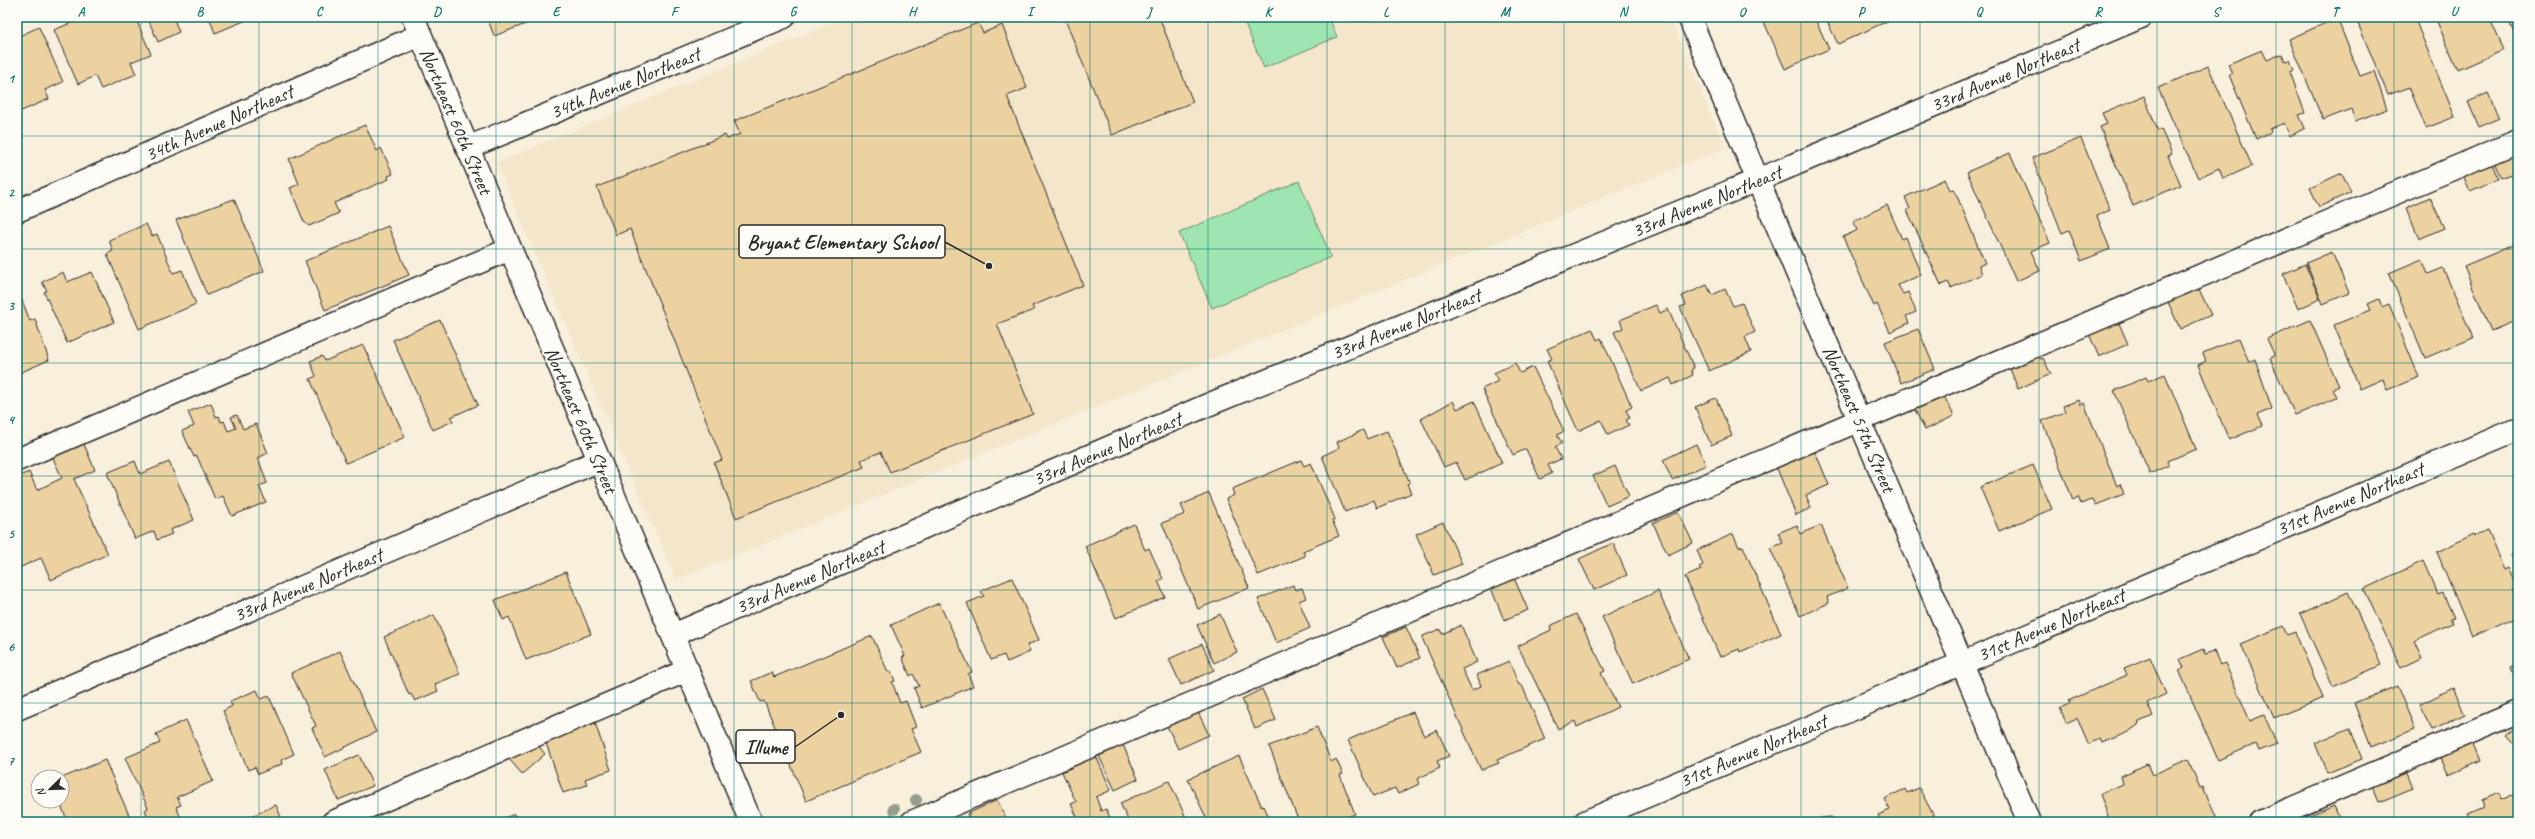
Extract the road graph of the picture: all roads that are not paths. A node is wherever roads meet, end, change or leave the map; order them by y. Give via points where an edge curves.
1 (784, 17) edge
2 (1689, 17) edge
3 (2141, 17) edge
4 (417, 26) edge
5 (2518, 141) edge
6 (467, 148) junction
7 (1758, 180) junction
8 (17, 211) edge
9 (510, 249) junction
10 (1860, 420) junction
11 (2518, 429) edge
12 (17, 460) edge
13 (598, 461) junction
14 (673, 635) junction
15 (1961, 663) junction
16 (688, 670) junction
17 (17, 708) edge
18 (2518, 712) edge
19 (333, 822) edge
20 (750, 822) edge
21 (912, 822) edge
22 (1586, 822) edge
23 (2029, 822) edge
24 (2260, 822) edge

1 - 6 street, 34th Avenue Northeast
2 - 7 street, Northeast 57th Street
3 - 7 street, 33rd Avenue Northeast
4 - 6 street, Northeast 60th Street
4 - 8 street, 34th Avenue Northeast
5 - 10 street
6 - 9 street, Northeast 60th Street
7 - 10 street, Northeast 57th Street
7 - 14 street, 33rd Avenue Northeast via 1210,404
9 - 12 street
9 - 13 street, Northeast 60th Street
10 - 15 street, Northeast 57th Street
10 - 21 street
11 - 15 street, 31st Avenue Northeast
13 - 14 street, Northeast 60th Street
13 - 17 street, 33rd Avenue Northeast
14 - 16 street, Northeast 60th Street
15 - 22 street, 31st Avenue Northeast
15 - 23 street, Northeast 57th Street
16 - 19 street
16 - 20 street, Northeast 60th Street
18 - 24 street

